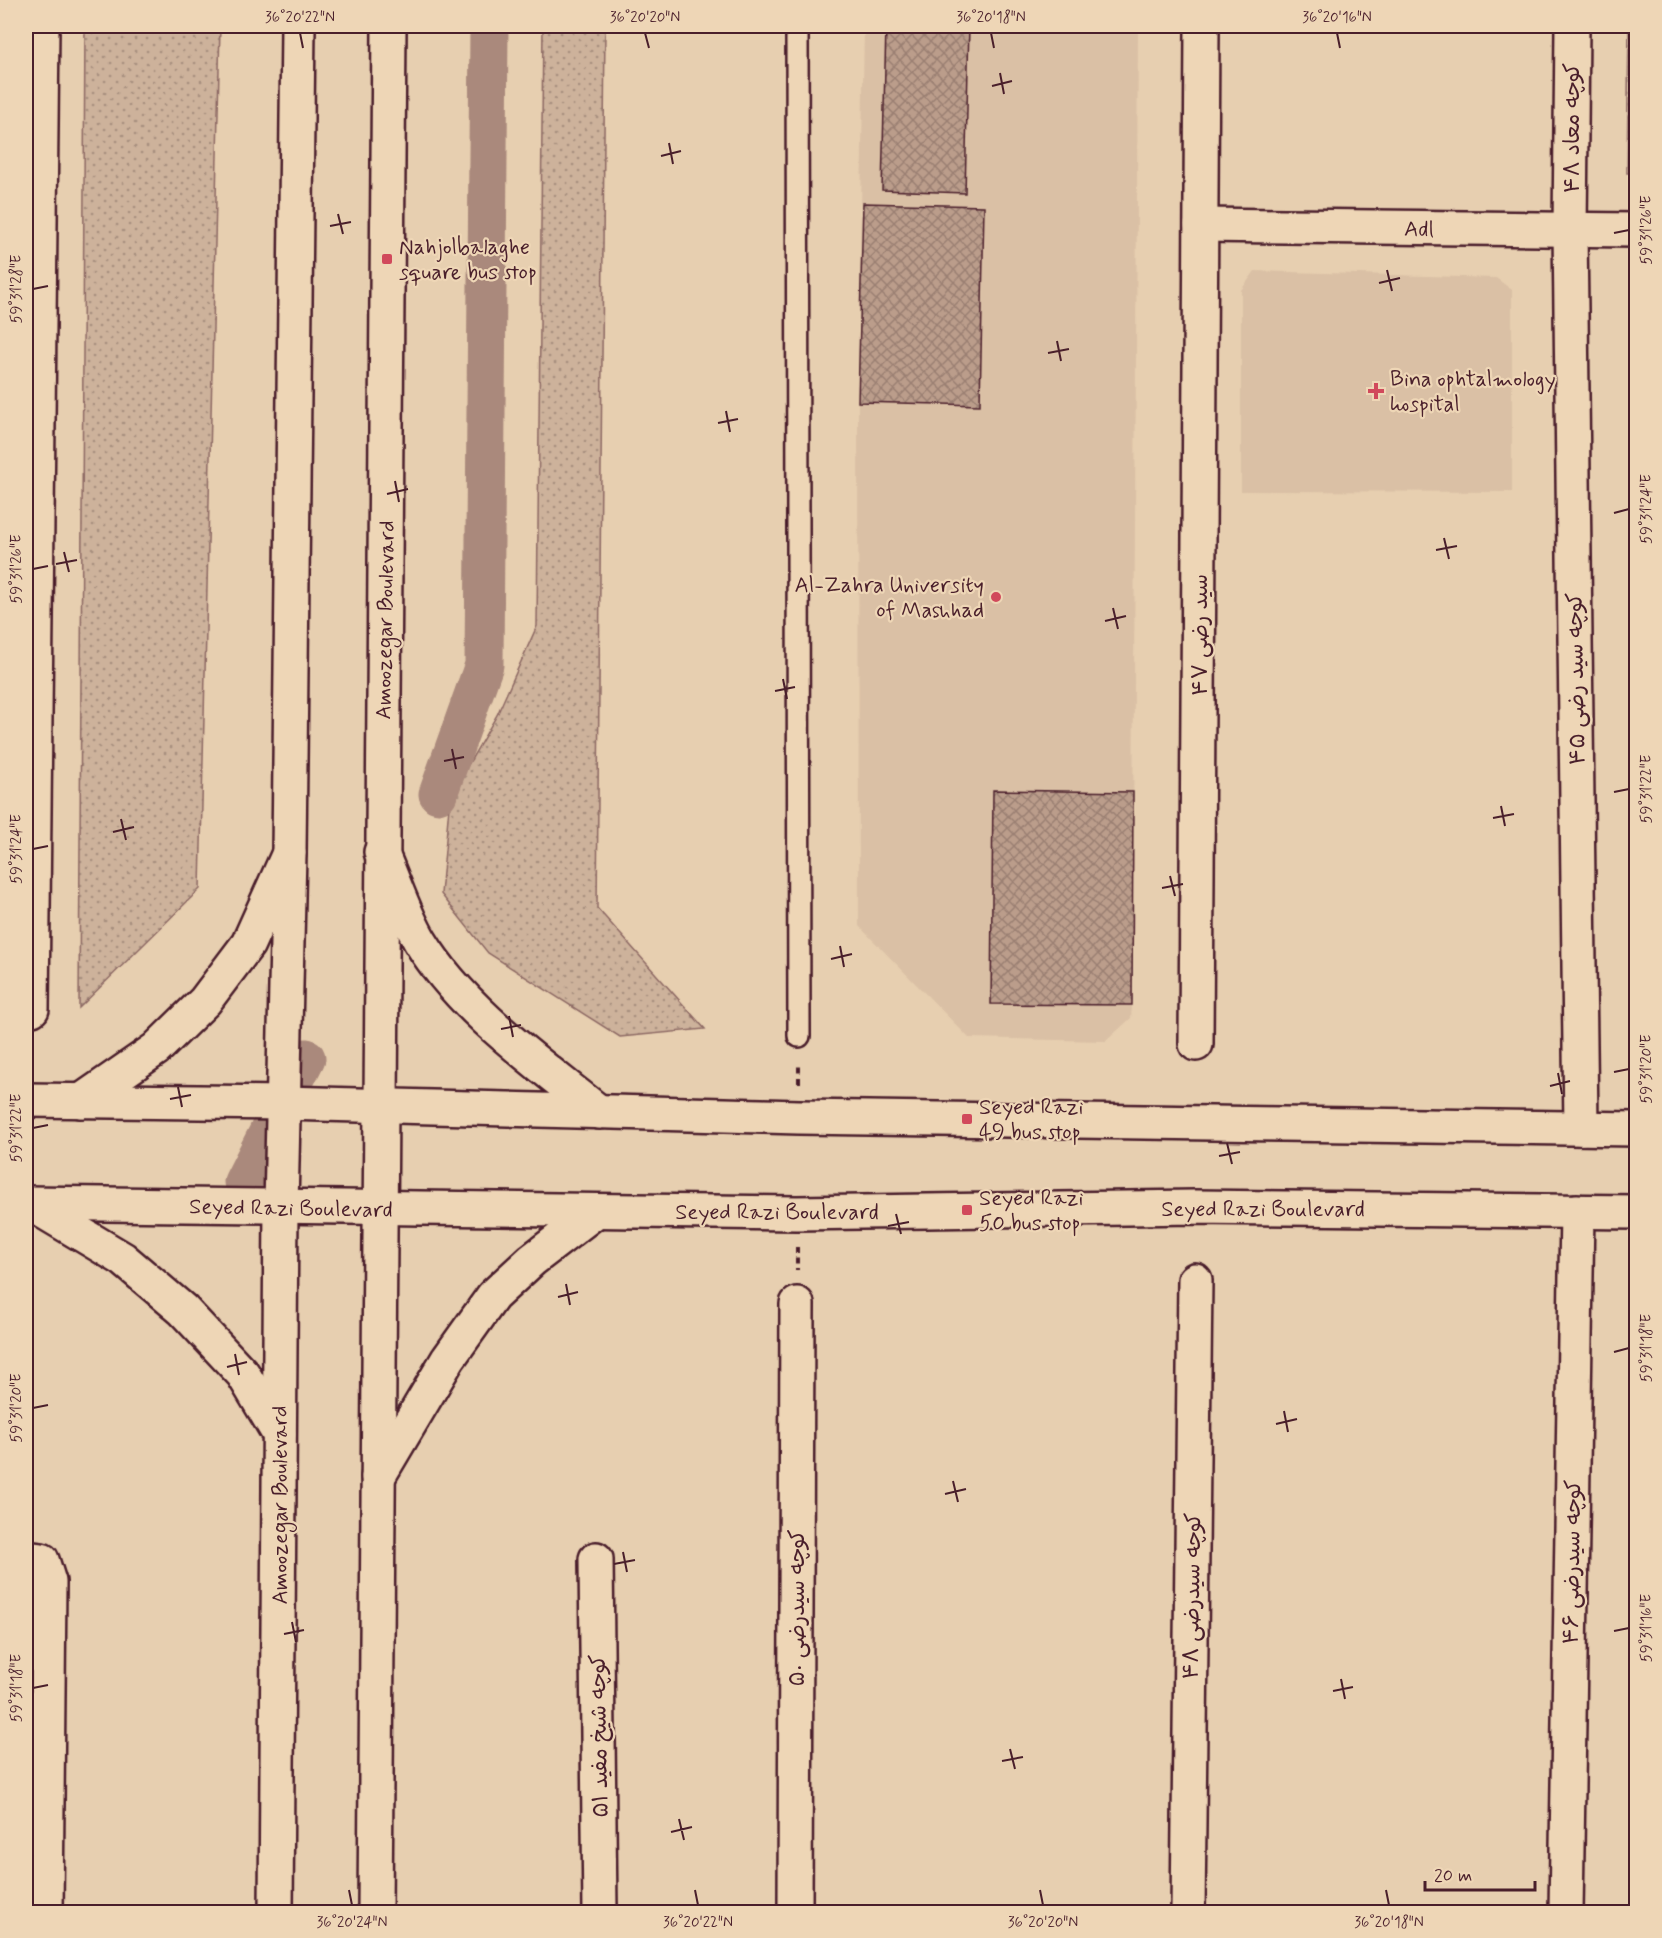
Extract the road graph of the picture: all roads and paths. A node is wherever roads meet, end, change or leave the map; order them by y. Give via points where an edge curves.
1 (42, 26) edge
2 (298, 26) edge
3 (389, 26) edge
4 (797, 26) edge
5 (1202, 26) edge
6 (1572, 26) edge
7 (1201, 225) junction
8 (1570, 230) junction
9 (1636, 230) edge
10 (381, 852) junction
11 (289, 853) junction
12 (32, 1009) dead end
13 (799, 1036) joint
14 (1196, 1044) dead end
15 (26, 1100) edge
16 (81, 1101) junction
17 (284, 1103) junction
18 (381, 1107) junction
19 (598, 1112) junction
20 (799, 1117) junction
21 (1581, 1128) junction
22 (1636, 1129) edge
23 (27, 1203) edge
24 (281, 1206) junction
25 (380, 1209) junction
26 (596, 1211) junction
27 (1577, 1211) junction
28 (1636, 1212) edge
29 (796, 1213) junction
30 (1195, 1280) dead end
31 (797, 1304) joint
32 (279, 1434) junction
33 (378, 1477) junction
34 (34, 1559) edge
35 (596, 1559) dead end
36 (46, 1912) edge
37 (276, 1912) edge
38 (375, 1912) edge
39 (600, 1912) edge
40 (795, 1912) edge
41 (1188, 1912) edge
42 (1566, 1912) edge

1 - 12 main road
2 - 11 main road
3 - 10 main road, Amoozegar Boulevard
4 - 13 lane
5 - 7 main road, سید رضی ۴۷
6 - 8 main road, کوچه معاد ۴۸
7 - 8 main road, Adl
7 - 14 main road, سید رضی ۴۷
8 - 9 main road, Adl
8 - 21 main road, کوچه سید رضی ۴۵
10 - 18 main road, Amoozegar Boulevard
10 - 19 main road via 420,941 465,998 516,1046
11 - 16 main road via 248,944 205,1000 156,1049
11 - 17 main road
13 - 20 path
15 - 16 main road
16 - 17 main road
17 - 18 main road
17 - 24 main road, Amoozegar Boulevard
18 - 19 main road
18 - 25 main road, Amoozegar Boulevard
19 - 20 main road
20 - 21 main road
21 - 22 main road
23 - 24 main road, Seyed Razi Boulevard
23 - 32 main road via 123,1259 183,1310 243,1374
24 - 25 main road, Seyed Razi Boulevard
24 - 32 main road, Amoozegar Boulevard
25 - 26 main road, Seyed Razi Boulevard
25 - 33 main road
26 - 29 main road, Seyed Razi Boulevard
26 - 33 main road via 493,1296 448,1359
27 - 28 main road, Seyed Razi Boulevard
27 - 29 main road, Seyed Razi Boulevard via 1196,1207
27 - 42 main road, کوچه سیدرضی ۴۶
29 - 31 path
30 - 41 main road, کوچه سیدرضی ۴۸
31 - 40 main road, کوچه سیدرضی ۵۰
32 - 37 main road, Amoozegar Boulevard
33 - 38 main road
34 - 36 main road via 50,1582
35 - 39 main road, کوچه شیخ مفید ۵۱

